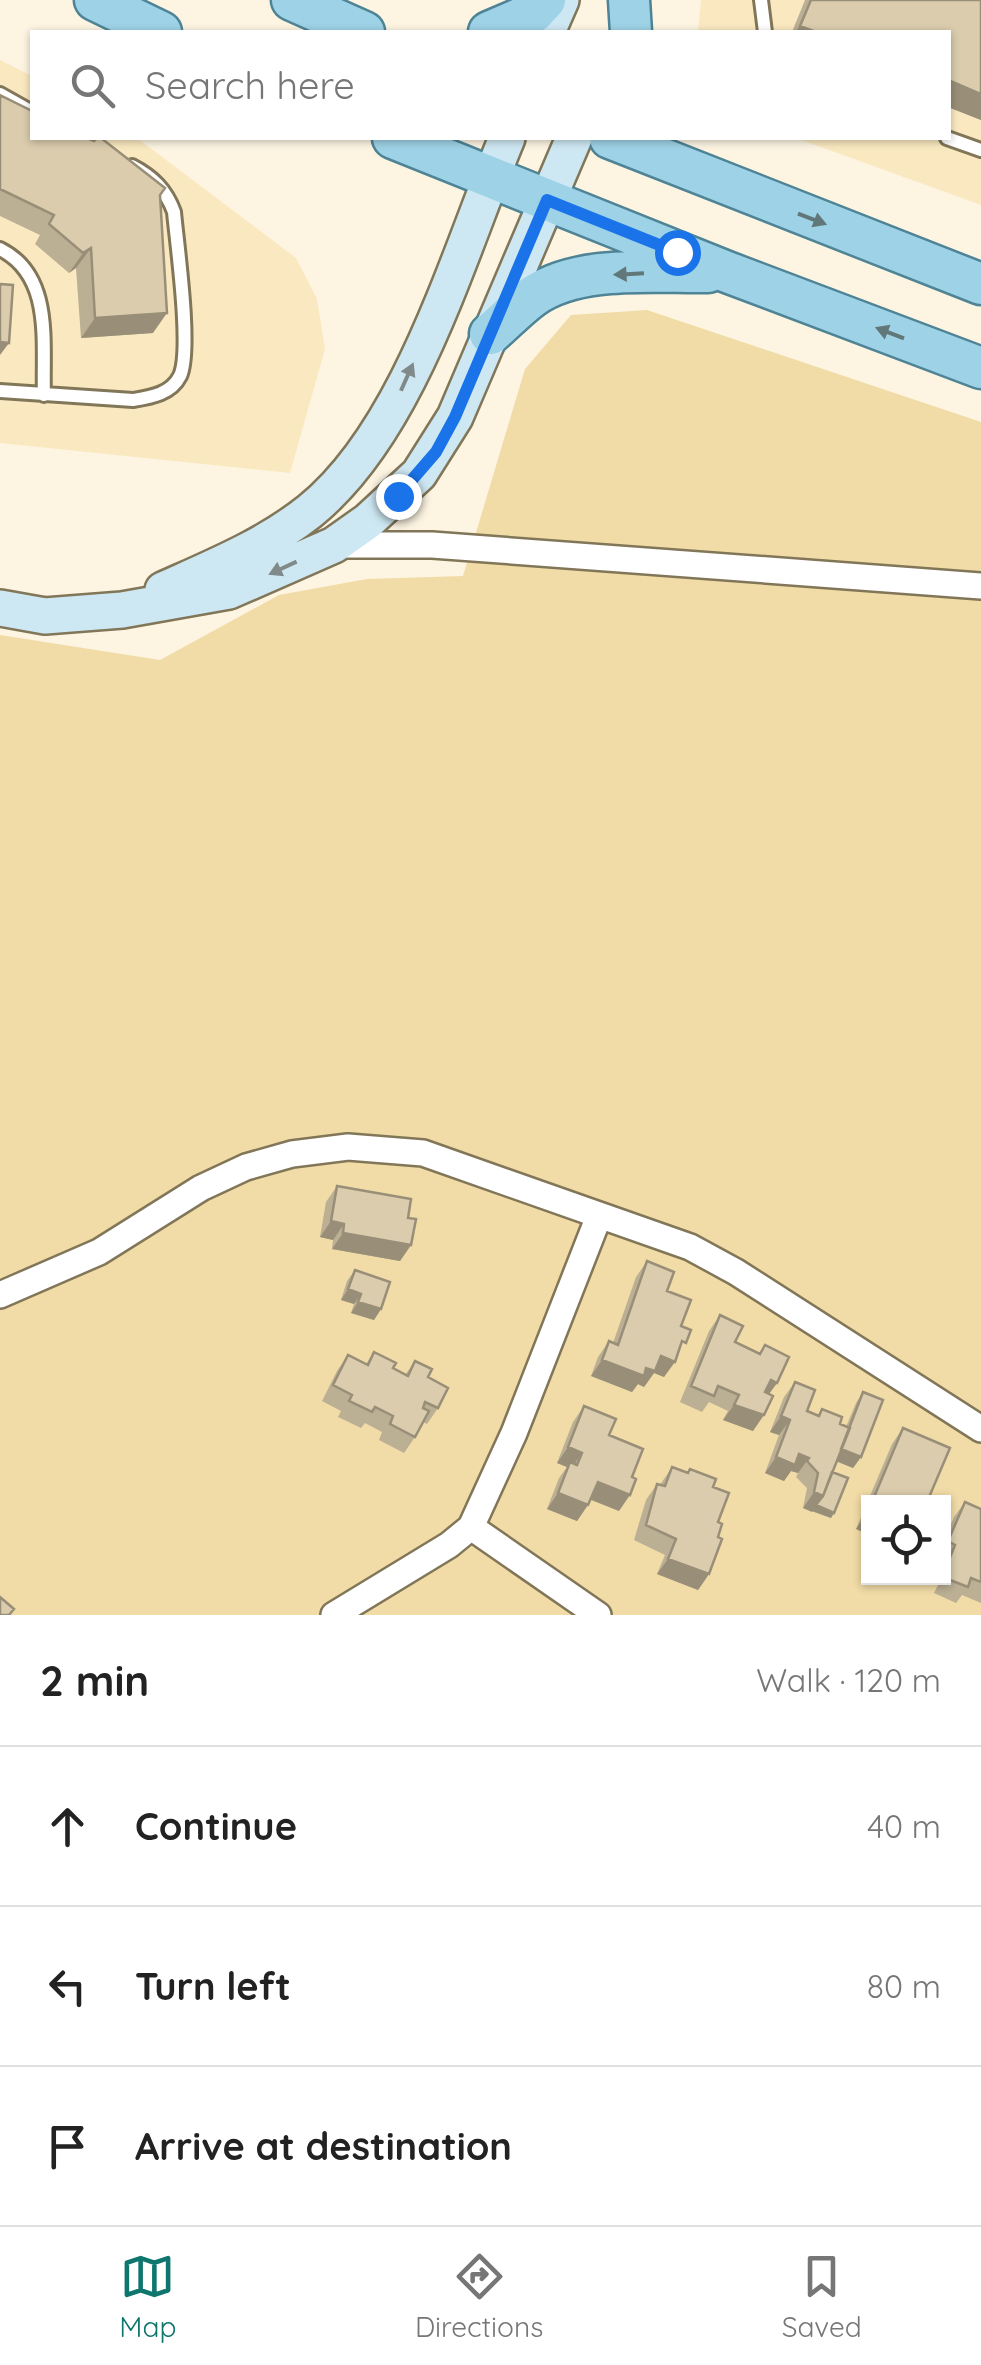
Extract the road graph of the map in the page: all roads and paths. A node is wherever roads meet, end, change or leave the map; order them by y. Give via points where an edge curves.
1 (96, 0) edge
2 (292, 0) edge
3 (545, 0) edge
4 (561, 0) edge
5 (629, 0) edge
6 (761, 0) edge
7 (157, 30) edge
8 (361, 30) edge
9 (494, 30) edge
10 (548, 30) edge
11 (617, 30) edge
12 (631, 30) edge
13 (766, 30) edge
14 (0, 94) edge
15 (30, 111) edge
16 (951, 139) edge
17 (399, 140) edge
18 (506, 140) edge
19 (573, 140) edge
20 (615, 140) edge
21 (685, 140) edge
22 (981, 150) edge
23 (115, 156) edge
24 (490, 178) junction
25 (738, 190) junction
26 (547, 200) junction
27 (0, 249) edge
28 (727, 272) junction
29 (981, 284) edge
30 (490, 334) junction
31 (981, 368) edge
32 (0, 391) edge
33 (44, 395) junction
34 (334, 545) junction
35 (981, 586) edge
36 (0, 608) edge
37 (122, 610) junction
38 (598, 1216) junction
39 (0, 1295) edge
40 (981, 1429) edge
41 (472, 1527) junction
42 (334, 1615) edge
43 (598, 1615) edge

1 - 7 main road
2 - 8 main road
3 - 9 main road via 533,13
4 - 10 street
5 - 11 street
5 - 12 main road
6 - 13 lane
14 - 15 lane
16 - 22 lane
17 - 24 main road
18 - 24 street
19 - 26 street
20 - 25 main road
21 - 25 main road
23 - 33 lane via 150,175 174,212 184,332 180,375 168,390 134,400
24 - 26 main road
37 -> 24 street via 264,544 312,509 358,461 393,408
25 -> 29 main road
26 - 28 main road
26 - 30 street
27 - 33 lane via 28,270 37,287
28 -> 30 main road via 593,276 562,284 534,296
31 -> 28 main road
30 - 34 street via 455,417 419,474
32 - 33 lane
34 - 35 street via 432,545
34 -> 37 street via 229,591
36 - 37 street via 46,616
38 - 39 street via 423,1154 348,1147 292,1154 201,1188 99,1252
38 - 40 street via 736,1272
38 - 41 street
41 - 42 street
41 - 43 street

